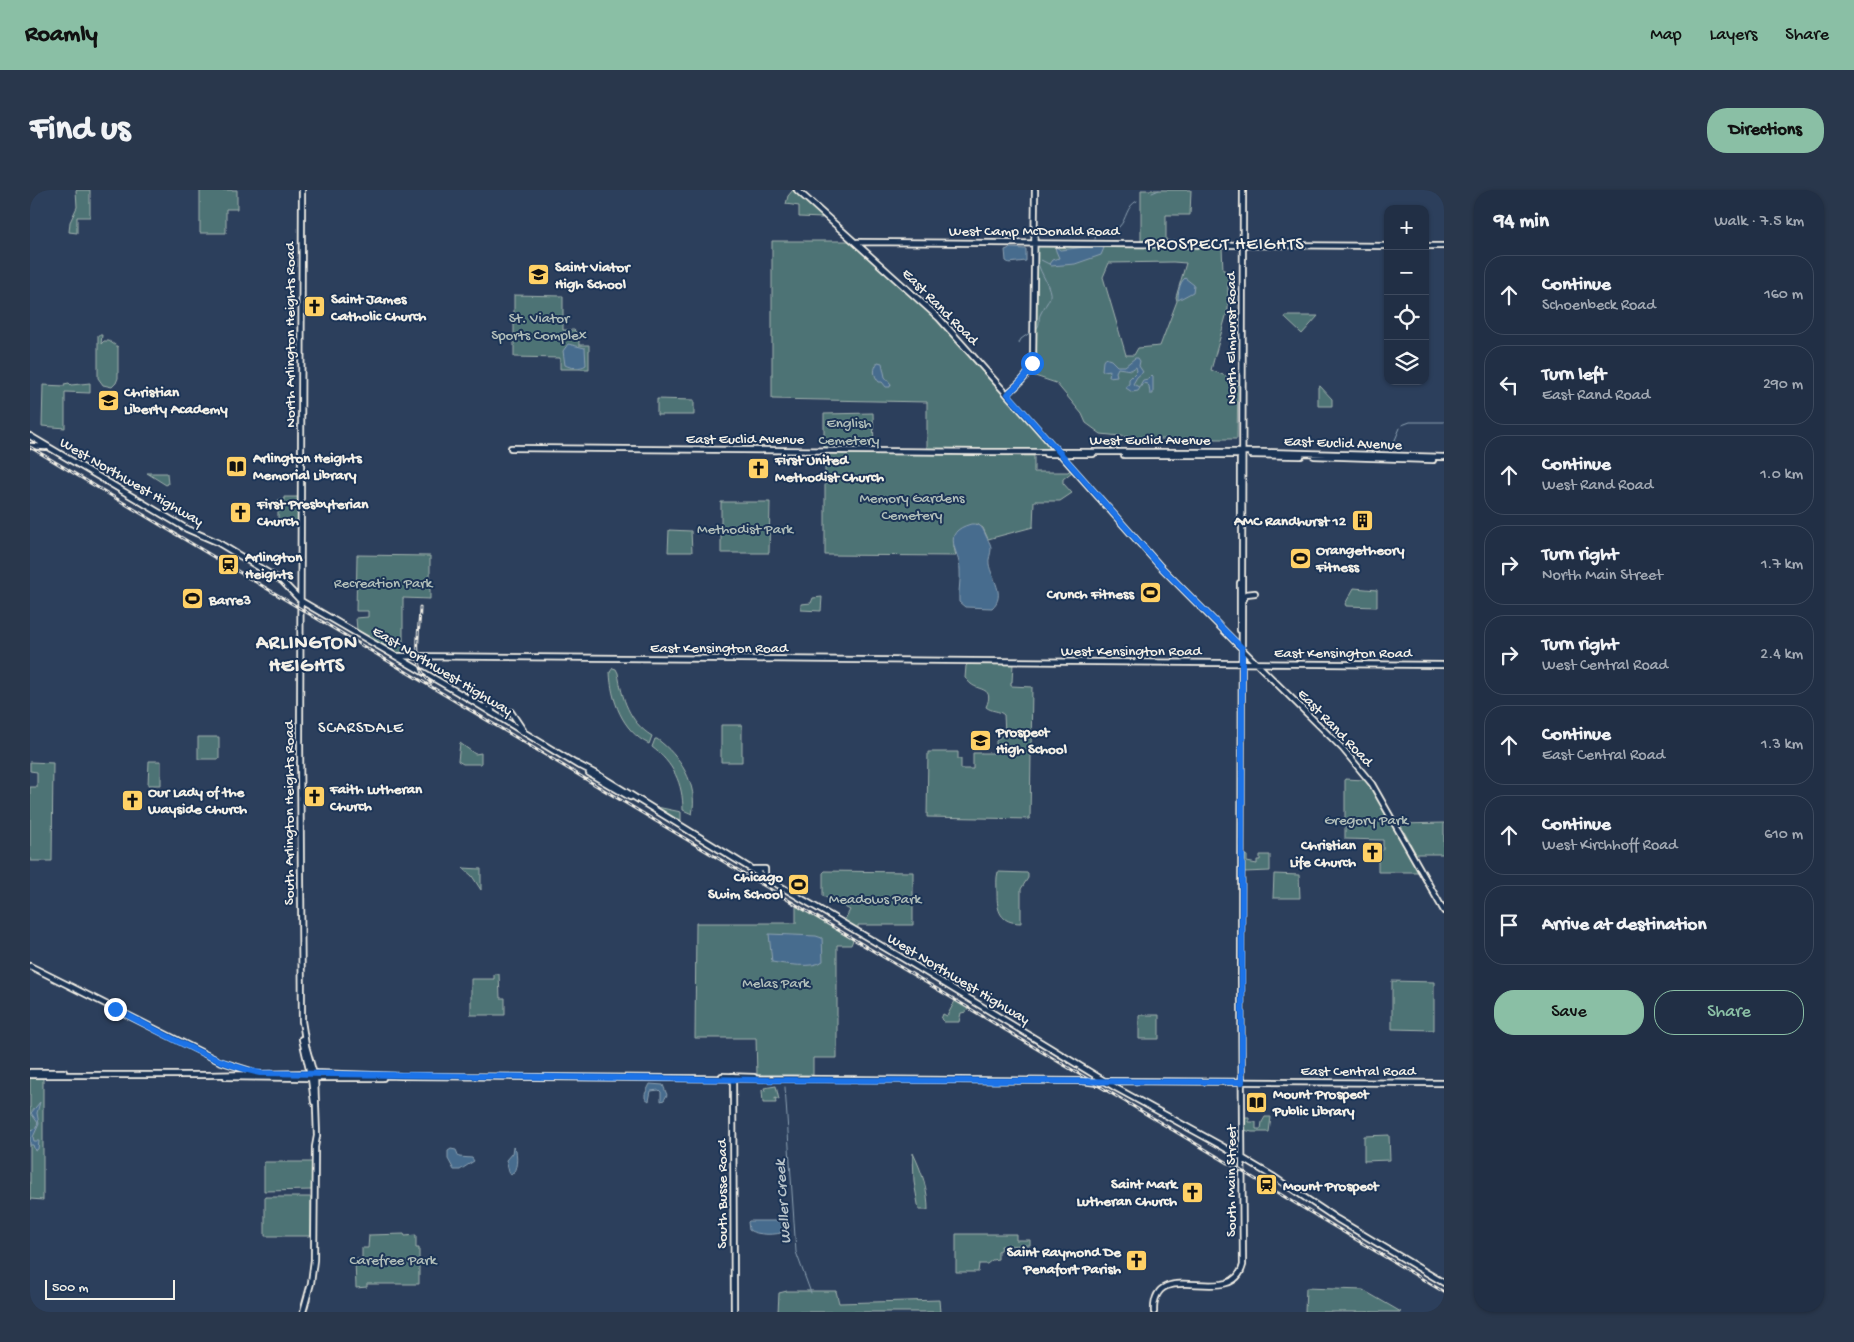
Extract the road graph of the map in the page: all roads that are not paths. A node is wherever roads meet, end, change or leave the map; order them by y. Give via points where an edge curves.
1 (302, 190) edge
2 (797, 190) edge
3 (1035, 190) edge
4 (1243, 190) edge
5 (856, 242) junction
6 (1034, 243) junction
7 (1242, 244) junction
8 (1384, 246) edge
9 (1429, 246) edge
10 (1444, 246) edge
11 (1008, 394) junction
12 (31, 436) edge
13 (1050, 442) junction
14 (31, 445) edge
15 (46, 446) junction
16 (511, 448) dead end
17 (1046, 451) junction
18 (978, 452) junction
19 (1059, 452) junction
20 (1070, 454) junction
21 (1242, 454) junction
22 (1444, 459) edge
23 (1070, 465) junction
24 (249, 561) joint
25 (301, 588) junction
26 (293, 593) junction
27 (1255, 593) dead end
28 (301, 601) junction
29 (1243, 602) junction
30 (1240, 636) junction
31 (1230, 637) junction
32 (1242, 648) junction
33 (397, 656) junction
34 (417, 658) junction
35 (1020, 662) joint
36 (1242, 664) junction
37 (1256, 664) junction
38 (1271, 664) junction
39 (1444, 665) edge
40 (416, 667) junction
41 (1266, 673) junction
42 (470, 691) dead end
43 (472, 700) junction
44 (503, 719) junction
45 (525, 732) junction
46 (822, 910) joint
47 (1444, 911) edge
48 (30, 966) edge
49 (219, 1061) junction
50 (1084, 1068) junction
51 (30, 1073) edge
52 (233, 1074) junction
53 (207, 1075) junction
54 (260, 1075) junction
55 (313, 1076) junction
56 (239, 1077) junction
57 (733, 1078) junction
58 (1094, 1081) junction
59 (1107, 1081) junction
60 (1242, 1082) junction
61 (1444, 1083) edge
62 (1243, 1158) junction
63 (1444, 1282) edge
64 (303, 1312) edge
65 (734, 1312) edge
66 (1154, 1312) edge

1 - 25 main road, North Arlington Heights Road
2 - 5 main road, East Rand Road
3 - 6 main road
4 - 7 main road, North Elmhurst Road
5 - 6 main road, West Camp McDonald Road
5 - 11 main road, East Rand Road via 939,318
6 - 7 main road, West Camp McDonald Road
6 - 11 main road via 1033,361 1026,377
7 - 8 main road, West Camp McDonald Road
7 - 21 main road, North Elmhurst Road
9 - 10 main road
11 - 13 main road, East Rand Road
12 - 14 main road via 34,442
12 - 15 main road, West Northwest Highway
13 - 17 main road
13 - 19 main road, East Rand Road
14 - 15 main road
15 - 24 main road, West Northwest Highway via 187,529
16 - 18 main road, East Euclid Avenue
17 - 18 main road, East Euclid Avenue
17 - 19 main road, East Euclid Avenue
18 - 19 main road, East Euclid Avenue
19 - 20 main road, West Euclid Avenue
19 - 21 main road, West Euclid Avenue
19 - 23 main road, East Rand Road
20 - 21 main road, West Euclid Avenue
20 - 23 main road
21 - 22 main road, East Euclid Avenue via 1348,454
21 - 29 main road, North Elmhurst Road
21 - 30 main road, North Elmhurst Road
23 - 31 main road, East Rand Road via 1159,565
24 - 26 main road, East Northwest Highway via 280,580
25 - 26 main road
25 - 28 main road, North Arlington Heights Road
26 - 28 main road, East Northwest Highway
27 - 29 main road via 1246,594
28 - 33 main road, East Northwest Highway
28 - 55 main road, South Arlington Heights Road via 302,1025
29 - 32 main road, North Elmhurst Road
30 - 31 main road
30 - 32 main road, North Elmhurst Road
31 - 32 main road, East Rand Road
32 - 36 main road, North Elmhurst Road
32 - 37 main road, East Rand Road
33 - 34 main road, East Kensington Road
33 - 40 main road, East Northwest Highway
34 - 35 main road, East Kensington Road
34 - 40 main road
35 - 36 main road, West Kensington Road
36 - 37 main road, East Kensington Road
36 - 60 main road, South Main Street
37 - 38 main road, East Kensington Road
37 - 41 main road, East Rand Road
38 - 39 main road, East Kensington Road
38 - 41 main road
40 - 43 main road, East Northwest Highway
41 - 47 main road, East Rand Road via 1344,749 1372,784
42 - 43 main road
43 - 44 main road, East Northwest Highway via 483,707 491,704 492,713
44 - 45 main road, East Northwest Highway
44 - 45 main road via 511,713
45 - 46 main road, East Northwest Highway via 753,870 765,869 765,876
46 - 50 main road, West Northwest Highway
48 - 49 main road
49 - 52 main road
49 - 54 main road
50 - 58 main road, West Northwest Highway
50 - 59 main road, West Northwest Highway
51 - 53 main road
52 - 53 main road
52 - 54 main road
52 - 56 main road
53 - 56 main road
54 - 55 main road
54 - 56 main road
55 - 57 main road, East Central Road
55 - 64 main road, South Arlington Heights Road via 314,1260 307,1297 301,1300 305,1306
57 - 58 main road, East Central Road
57 - 65 main road, South Busse Road
58 - 59 main road, East Central Road
59 - 60 main road, East Central Road
59 - 62 main road, West Northwest Highway
60 - 61 main road, East Central Road
60 - 62 main road, South Main Street
62 - 63 main road
62 - 66 main road, South Main Street via 1243,1265 1237,1277 1225,1285 1174,1284 1160,1290 1154,1299

